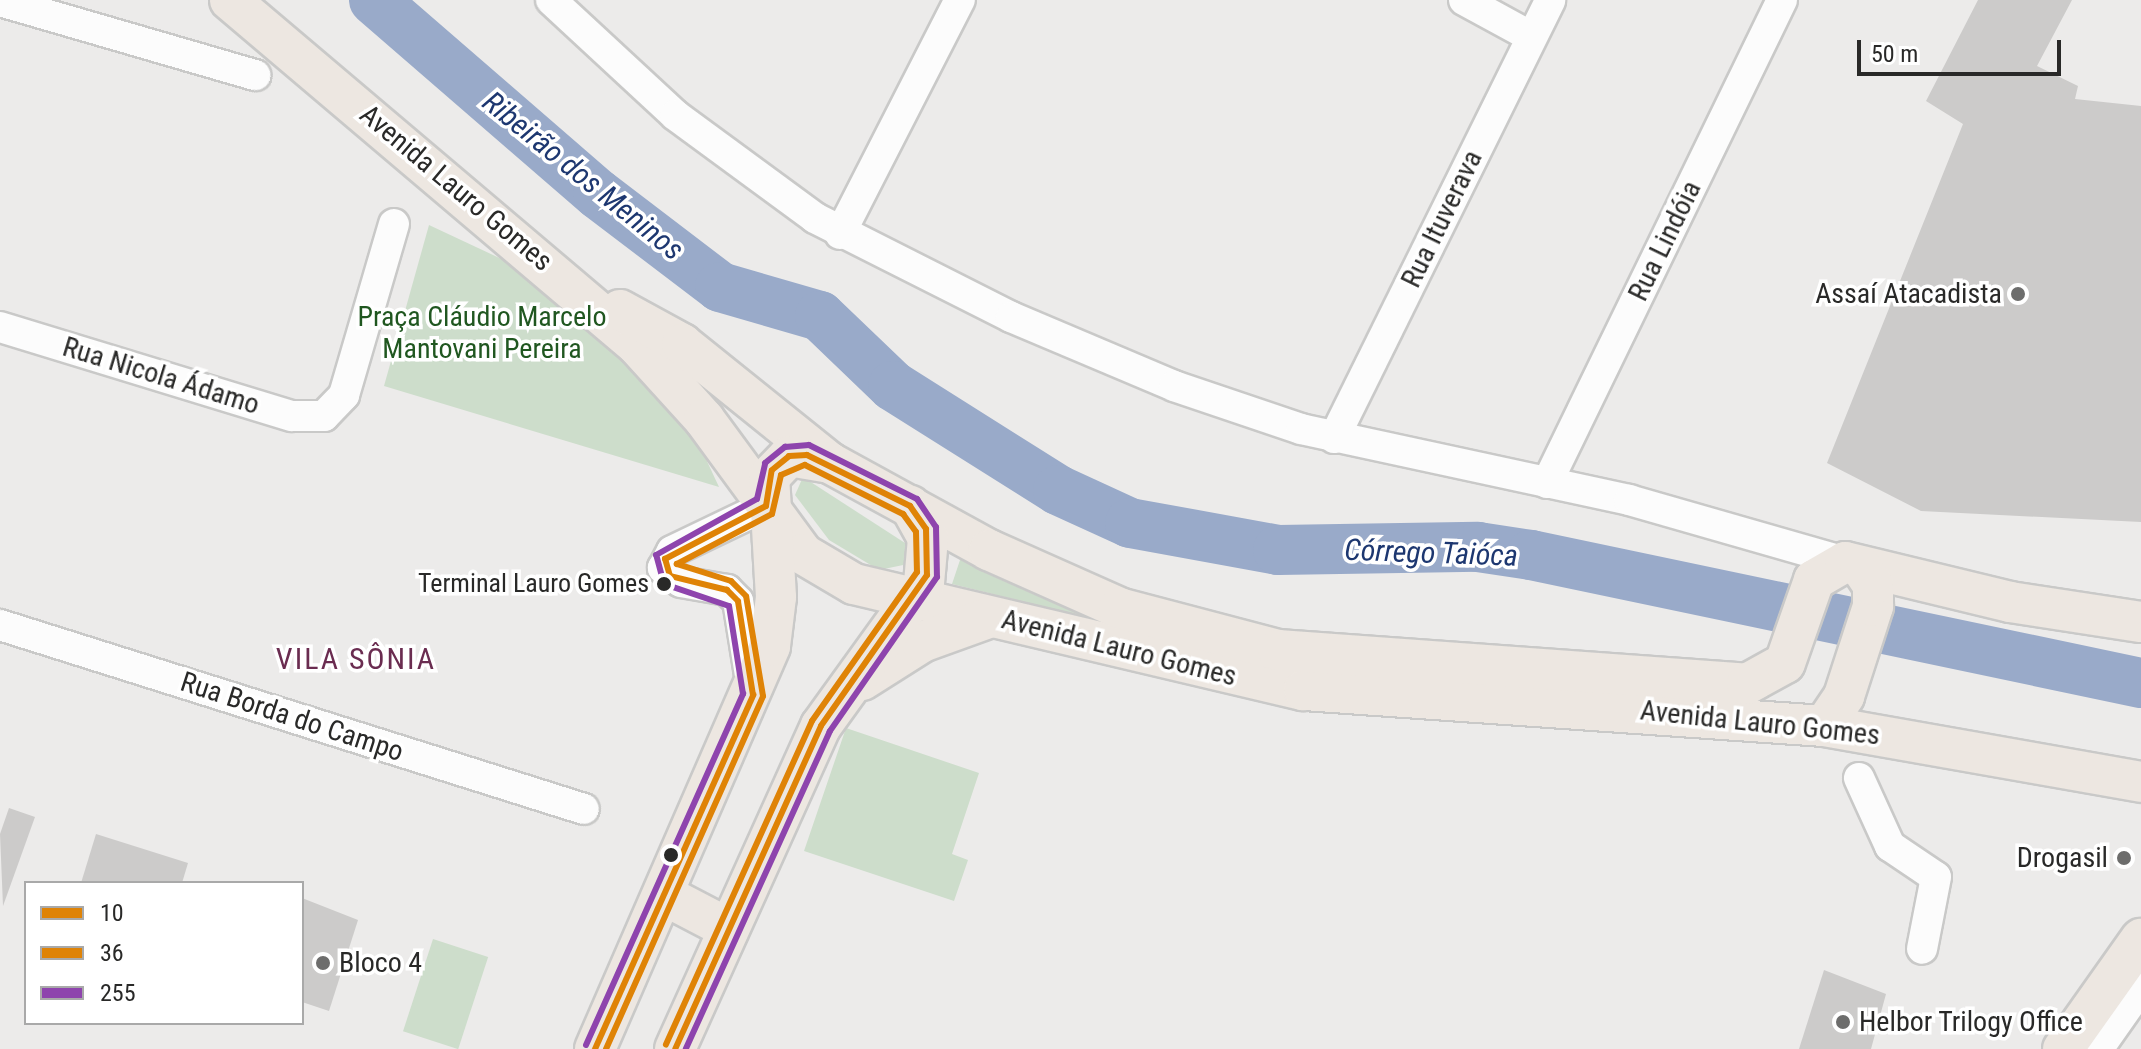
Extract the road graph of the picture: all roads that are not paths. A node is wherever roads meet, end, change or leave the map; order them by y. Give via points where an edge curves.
1 (230, 0) edge
2 (551, 0) edge
3 (960, 0) edge
4 (1464, 0) edge
5 (1550, 0) edge
6 (1782, 0) edge
7 (0, 1) edge
8 (1532, 37) junction
9 (255, 75) dead end
10 (394, 224) dead end
11 (840, 234) junction
12 (564, 280) junction
13 (0, 327) edge
14 (1334, 438) junction
15 (830, 463) junction
16 (1547, 483) junction
17 (766, 506) junction
18 (910, 506) junction
19 (1744, 533) junction
20 (1853, 565) junction
21 (1810, 591) junction
22 (914, 601) junction
23 (995, 616) junction
24 (2141, 622) edge
25 (0, 625) edge
26 (753, 695) junction
27 (835, 700) junction
28 (1824, 726) junction
29 (2098, 775) junction
30 (1859, 778) dead end
31 (2141, 782) edge
32 (2141, 799) edge
33 (584, 809) dead end
34 (664, 895) junction
35 (729, 929) junction
36 (2141, 939) edge
37 (1922, 949) dead end
38 (2141, 988) edge
39 (595, 1049) edge
40 (675, 1049) edge
41 (2063, 1049) edge
42 (2098, 1049) edge

1 - 12 main road, Avenida Lauro Gomes
2 - 11 street via 675,115
3 - 11 street
4 - 8 street
5 - 8 street, Rua Ituverava
6 - 16 street, Rua Lindóia
7 - 9 street
8 - 14 street, Rua Ituverava
10 - 13 street, Rua Nicola Ádamo via 344,395 324,416 292,416
11 - 14 street via 1174,386
12 - 15 main road, Avenida Lauro Gomes via 682,344
12 - 17 main road, Avenida Lauro Gomes via 673,381
14 - 16 street
15 - 17 main road via 785,459 769,477
15 - 18 main road, Avenida Lauro Gomes
16 - 19 street
17 - 22 main road, Avenida Lauro Gomes via 824,570
17 - 26 main road via 776,597
17 - 26 street via 672,551 663,568 681,582 727,590 738,601
18 - 21 main road, Avenida Lauro Gomes via 1119,608 1278,650 1721,686 1767,678 1793,646
18 - 22 main road via 926,529 930,556
19 - 20 street
19 - 21 street via 1801,563
20 - 21 main road via 1828,566
20 - 24 main road
20 - 28 main road via 1873,585 1871,613 1855,663
22 - 23 main road, Avenida Lauro Gomes
22 - 27 main road
23 - 27 main road via 922,642
23 - 28 main road, Avenida Lauro Gomes via 1304,690
25 - 33 street, Rua Borda do Campo
26 - 34 main road
27 - 35 main road
28 - 29 main road, Avenida Lauro Gomes
29 - 31 main road, Avenida Lauro Gomes
29 - 32 main road, Avenida Lauro Gomes
30 - 37 street via 1890,846 1936,877
34 - 35 main road
34 - 39 main road
35 - 40 main road
36 - 41 main road
38 - 42 street

